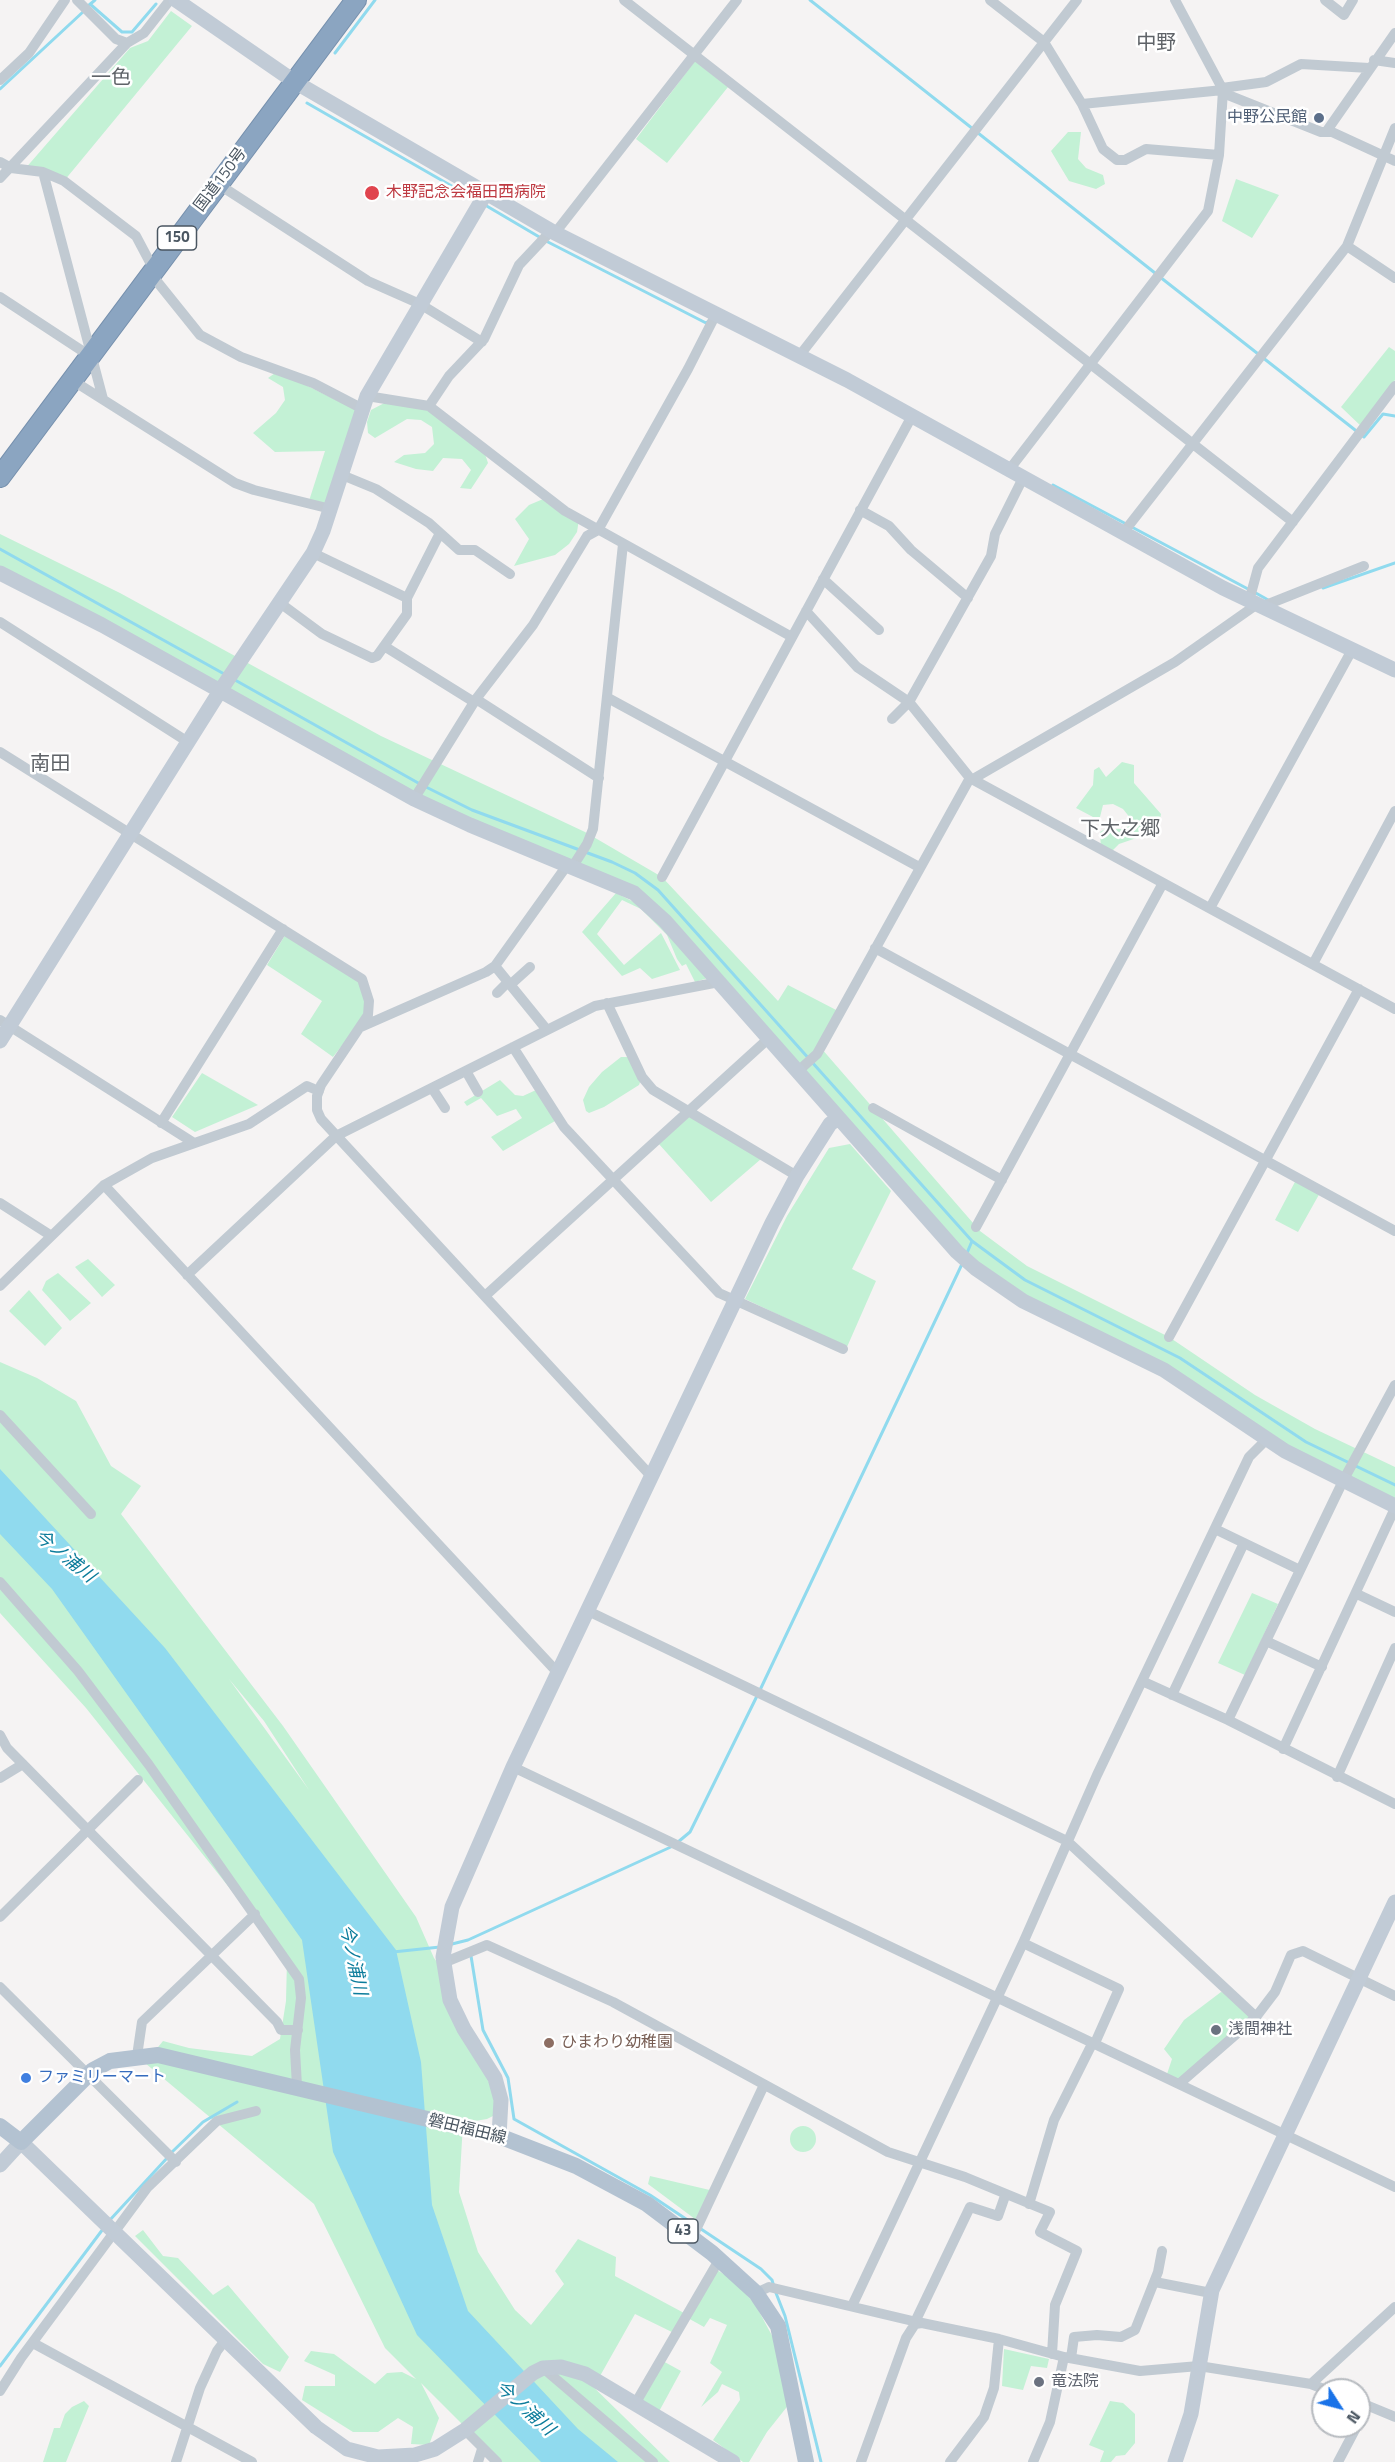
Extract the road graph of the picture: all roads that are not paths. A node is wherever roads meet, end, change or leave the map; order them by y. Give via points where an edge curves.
1 (65, 0) edge
2 (77, 0) edge
3 (170, 0) edge
4 (176, 0) edge
5 (356, 0) edge
6 (624, 0) edge
7 (737, 0) edge
8 (990, 0) edge
9 (1077, 0) edge
10 (1175, 0) edge
11 (1325, 0) edge
12 (1353, 0) edge
13 (1395, 33) edge
14 (1044, 42) junction
15 (127, 44) junction
16 (694, 55) junction
17 (1395, 63) edge
18 (1372, 64) junction
19 (0, 80) edge
20 (295, 82) junction
21 (1223, 90) junction
22 (1082, 104) junction
23 (1395, 128) edge
24 (1326, 132) junction
25 (1219, 155) junction
26 (1390, 159) edge
27 (0, 162) edge
28 (11, 168) junction
29 (43, 172) junction
30 (0, 178) edge
31 (218, 183) junction
32 (486, 193) junction
33 (905, 220) junction
34 (553, 232) junction
35 (1347, 246) junction
36 (152, 272) junction
37 (1395, 278) edge
38 (0, 297) edge
39 (420, 304) junction
40 (716, 314) junction
41 (482, 342) junction
42 (800, 355) junction
43 (90, 356) junction
44 (1089, 363) junction
45 (72, 380) junction
46 (1395, 386) edge
47 (103, 399) junction
48 (365, 402) junction
49 (429, 406) junction
50 (912, 416) junction
51 (1192, 444) junction
52 (1009, 470) junction
53 (342, 475) junction
54 (0, 477) edge
55 (1023, 478) junction
56 (331, 509) junction
57 (860, 510) junction
58 (1293, 522) junction
59 (598, 530) junction
60 (440, 532) junction
61 (1123, 533) junction
62 (623, 544) junction
63 (314, 553) junction
64 (1364, 566) dead end
65 (0, 573) edge
66 (510, 574) dead end
67 (823, 579) junction
68 (968, 597) junction
69 (406, 598) junction
70 (280, 603) junction
71 (1255, 605) junction
72 (806, 611) junction
73 (0, 622) edge
74 (879, 630) dead end
75 (792, 637) junction
76 (384, 646) junction
77 (1352, 650) junction
78 (1395, 670) edge
79 (220, 691) junction
80 (608, 698) junction
81 (475, 700) junction
82 (909, 702) junction
83 (892, 719) dead end
84 (188, 742) junction
85 (0, 752) edge
86 (724, 760) junction
87 (599, 778) junction
88 (971, 778) junction
89 (416, 796) junction
90 (1395, 811) edge
91 (130, 834) junction
92 (570, 865) junction
93 (919, 867) junction
94 (662, 877) dead end
95 (1163, 883) junction
96 (1210, 908) junction
97 (283, 929) junction
98 (875, 948) junction
99 (1312, 964) junction
100 (495, 966) junction
101 (530, 967) dead end
102 (719, 982) junction
103 (509, 983) junction
104 (1359, 989) junction
105 (497, 993) dead end
106 (607, 1003) junction
107 (1395, 1008) edge
108 (5, 1023) edge
109 (361, 1027) junction
110 (547, 1030) junction
111 (768, 1039) junction
112 (0, 1041) edge
113 (513, 1047) junction
114 (1069, 1053) junction
115 (799, 1070) junction
116 (466, 1071) junction
117 (432, 1088) junction
118 (318, 1092) junction
119 (478, 1092) dead end
120 (445, 1108) dead end
121 (873, 1108) dead end
122 (689, 1111) junction
123 (838, 1118) junction
124 (161, 1123) junction
125 (336, 1136) junction
126 (194, 1143) junction
127 (1265, 1160) junction
128 (797, 1176) junction
129 (613, 1180) junction
130 (1002, 1180) junction
131 (104, 1185) junction
132 (0, 1203) edge
133 (976, 1227) dead end
134 (1395, 1231) edge
135 (50, 1235) junction
136 (187, 1275) junction
137 (0, 1286) edge
138 (485, 1296) junction
139 (735, 1300) junction
140 (1169, 1337) dead end
141 (843, 1349) dead end
142 (1395, 1385) edge
143 (0, 1415) edge
144 (1266, 1440) junction
145 (651, 1476) junction
146 (1345, 1478) junction
147 (1395, 1507) edge
148 (91, 1514) dead end
149 (1215, 1529) junction
150 (1244, 1544) junction
151 (1300, 1570) junction
152 (0, 1582) edge
153 (1357, 1594) junction
154 (588, 1611) junction
155 (1395, 1612) edge
156 (1266, 1641) junction
157 (1395, 1648) edge
158 (1322, 1667) junction
159 (558, 1673) junction
160 (1142, 1681) junction
161 (1172, 1695) junction
162 (1228, 1720) junction
163 (0, 1735) edge
164 (1283, 1749) junction
165 (23, 1764) junction
166 (513, 1767) junction
167 (1337, 1777) junction
168 (0, 1778) edge
169 (138, 1780) dead end
170 (1395, 1804) edge
171 (88, 1830) junction
172 (1067, 1840) junction
173 (1395, 1902) edge
174 (255, 1914) junction
175 (0, 1917) edge
176 (1023, 1943) junction
177 (212, 1956) junction
178 (443, 1963) junction
179 (1359, 1978) junction
180 (0, 1987) edge
181 (1395, 1995) edge
182 (998, 1998) junction
183 (1256, 2017) junction
184 (298, 2030) junction
185 (1094, 2042) junction
186 (137, 2056) junction
187 (86, 2076) junction
188 (1179, 2084) junction
189 (764, 2085) junction
190 (297, 2086) junction
191 (256, 2110) dead end
192 (0, 2126) edge
193 (1285, 2135) junction
194 (499, 2136) junction
195 (21, 2142) junction
196 (176, 2162) junction
197 (919, 2162) junction
198 (0, 2165) edge
199 (1395, 2187) edge
200 (1005, 2196) junction
201 (1029, 2204) junction
202 (116, 2232) junction
203 (692, 2238) junction
204 (1162, 2251) dead end
205 (719, 2260) junction
206 (1155, 2282) junction
207 (756, 2293) junction
208 (1211, 2293) junction
209 (852, 2306) junction
210 (1395, 2307) edge
211 (918, 2322) junction
212 (226, 2339) junction
213 (999, 2339) junction
214 (33, 2343) junction
215 (1062, 2357) junction
216 (1199, 2366) junction
217 (538, 2371) junction
218 (1318, 2378) edge
219 (1311, 2384) edge
220 (0, 2391) edge
221 (635, 2404) junction
222 (1371, 2407) edge
223 (1395, 2417) edge
224 (188, 2426) junction
225 (465, 2430) junction
226 (1351, 2438) edge
227 (482, 2449) junction
228 (363, 2458) edge
229 (176, 2462) edge
230 (252, 2462) edge
231 (478, 2462) edge
232 (497, 2462) edge
233 (653, 2462) edge
234 (733, 2462) edge
235 (807, 2462) edge
236 (861, 2462) edge
237 (950, 2462) edge
238 (1033, 2462) edge
239 (1175, 2462) edge
240 (1338, 2462) edge

1 - 19 street via 29,53
2 - 15 street via 116,39
3 - 15 street via 144,33
4 - 20 street
5 - 20 highway, 国道150号 / 150
6 - 16 street
7 - 16 street
8 - 14 street
9 - 14 street
10 - 21 street
11 - 12 street via 1344,15
13 - 18 street
14 - 22 street
14 - 33 street
15 - 28 street
16 - 33 street
16 - 34 street
17 - 18 street
18 - 21 street via 1301,64 1266,82
18 - 24 street
20 - 31 highway, 国道150号 / 150
20 - 32 street
21 - 22 street
21 - 24 street
21 - 25 street
22 - 25 street via 1103,149 1117,160 1146,149
23 - 26 street
24 - 26 street
25 - 44 street via 1208,211
26 - 35 street
27 - 28 street
28 - 29 street
28 - 30 street
29 - 36 street via 64,181 136,236
29 - 43 street
31 - 36 highway, 国道150号 / 150
31 - 39 street via 368,281
32 - 34 street
32 - 39 street
33 - 42 street
33 - 44 street
34 - 40 street
34 - 41 street via 519,265
35 - 37 street
35 - 51 street
36 - 43 highway, 国道150号 / 150
36 - 48 street via 200,335 241,357
38 - 43 street
39 - 41 street
39 - 48 street
40 - 42 street
40 - 59 street
41 - 49 street via 449,376
42 - 50 street
43 - 45 highway, 国道150号 / 150
43 - 47 street
44 - 51 street
44 - 52 street
45 - 47 street
45 - 54 highway, 国道150号 / 150
46 - 58 street
47 - 56 street via 235,483
48 - 49 street
48 - 53 street
49 - 59 street via 565,511
50 - 52 street
50 - 57 street
51 - 58 street
51 - 61 street
52 - 55 street
53 - 56 street
53 - 60 street via 376,489
55 - 61 street
55 - 68 street via 994,534 991,556
56 - 63 street
57 - 67 street
57 - 68 street via 889,526
58 - 71 street via 1258,568
59 - 62 street
59 - 81 street via 587,536 533,625
60 - 66 street via 459,550 475,550
60 - 69 street
61 - 71 street
62 - 75 street
62 - 80 street
63 - 69 street
63 - 70 street
64 - 71 street
65 - 79 street
67 - 72 street
67 - 74 street
68 - 82 street
69 - 76 street via 407,614
70 - 76 street via 322,634 372,658
70 - 79 street
71 - 77 street
71 - 88 street via 1174,662
72 - 75 street
72 - 82 street via 857,667
73 - 84 street
75 - 86 street
76 - 81 street
77 - 78 street
77 - 96 street
79 - 84 street
79 - 89 street
80 - 86 street
80 - 87 street
81 - 87 street
81 - 89 street
82 - 83 street
82 - 88 street
84 - 91 street
85 - 91 street
86 - 93 street
86 - 94 street
87 - 92 street via 593,829 587,844
88 - 93 street
88 - 95 street
89 - 92 street via 470,825
90 - 99 street
91 - 97 street
91 - 108 street
92 - 100 street
92 - 102 street via 612,882 647,904
93 - 98 street
95 - 96 street
95 - 114 street
96 - 99 street
97 - 109 street via 362,979 369,1000 368,1015
97 - 124 street
98 - 114 street
98 - 115 street via 817,1054
99 - 104 street
100 - 103 street
100 - 109 street
101 - 103 street
102 - 106 street
102 - 111 street
103 - 105 street
103 - 110 street
104 - 107 street
104 - 127 street
106 - 110 street
106 - 122 street via 642,1077 663,1098
108 - 112 street
108 - 124 street
109 - 118 street
110 - 113 street
111 - 115 street
111 - 122 street
113 - 116 street
113 - 129 street via 564,1127
114 - 127 street
114 - 130 street
115 - 123 street
116 - 117 street
116 - 119 street
117 - 120 street
117 - 125 street
118 - 125 street via 317,1110
118 - 126 street via 307,1086 249,1124
121 - 130 street
122 - 128 street
122 - 129 street
123 - 128 street via 830,1124
123 - 144 street via 975,1268 1023,1301 1164,1370
124 - 126 street
125 - 136 street
125 - 138 street
126 - 131 street via 152,1158
127 - 134 street
127 - 140 street
128 - 139 street
129 - 138 street
129 - 139 street via 719,1293
130 - 133 street
131 - 135 street
131 - 136 street
132 - 135 street
135 - 137 street
136 - 159 street
138 - 145 street
139 - 141 street
139 - 145 street
142 - 146 street
143 - 148 street
144 - 146 street
144 - 149 street via 1249,1457
145 - 154 street
146 - 147 street
146 - 151 street
147 - 153 street
149 - 150 street
149 - 160 street
150 - 151 street
150 - 161 street
151 - 156 street
152 - 174 street via 78,1671
153 - 155 street
153 - 158 street
154 - 159 street
154 - 172 street
156 - 158 street
156 - 162 street
157 - 167 street
158 - 164 street
159 - 166 street
160 - 161 street
160 - 172 street
161 - 162 street
162 - 164 street
163 - 165 street
164 - 167 street
165 - 168 street
165 - 171 street
166 - 178 street via 452,1907
166 - 182 street
167 - 170 street
169 - 171 street
171 - 175 street
171 - 177 street
172 - 176 street
172 - 183 street
173 - 179 street
174 - 177 street
174 - 184 street via 299,1979
176 - 182 street
176 - 185 street via 1119,1989
177 - 184 street via 281,2030
177 - 186 street via 142,2022
178 - 189 street via 487,1945 613,2002
178 - 194 street via 450,2000 495,2078 501,2100
179 - 181 street
179 - 183 street via 1303,1951 1291,1955 1275,1992
179 - 193 street
180 - 187 street
182 - 185 street
182 - 197 street
183 - 188 street
184 - 190 street
185 - 188 street
185 - 201 street via 1054,2120
186 - 187 main road, 磐田福田線 / 43 via 110,2061
186 - 190 main road, 磐田福田線 / 43 via 158,2055
187 - 195 main road, 磐田福田線 / 43
187 - 196 street
188 - 193 street
189 - 197 street via 888,2152
189 - 203 street
190 - 194 main road, 磐田福田線 / 43
191 - 196 street via 217,2121
192 - 195 main road
193 - 199 street
193 - 208 street
194 - 203 main road, 磐田福田線 / 43 via 623,2189
195 - 198 street
195 - 202 street
196 - 202 street via 147,2188
197 - 200 street
197 - 209 street
200 - 201 street
200 - 211 street via 998,2216 970,2207
201 - 215 street via 1050,2212 1040,2232 1077,2251 1054,2305
202 - 212 street
202 - 214 street
203 - 205 main road, 磐田福田線 / 43
204 - 206 street
205 - 207 main road, 磐田福田線 / 43
205 - 221 street
206 - 208 street
206 - 215 street via 1135,2330 1121,2337 1074,2337
207 - 209 street via 769,2287
207 - 235 main road, 磐田福田線 / 43 via 778,2326
208 - 216 street
209 - 211 street
210 - 218 street
211 - 213 street
211 - 236 street via 910,2328
212 - 224 street via 200,2388
212 - 228 street via 316,2427
213 - 215 street
213 - 237 street via 994,2388 984,2417
214 - 220 street
214 - 224 street
215 - 216 street via 1140,2371
215 - 238 street via 1050,2422
216 - 219 street
216 - 239 street via 1191,2414
217 - 221 street via 561,2367 585,2374
217 - 225 street
217 - 233 street
221 - 234 street
222 - 223 street
224 - 229 street
224 - 230 street
225 - 227 street
225 - 228 street via 435,2449 415,2455
226 - 240 street
227 - 231 street
227 - 232 street

